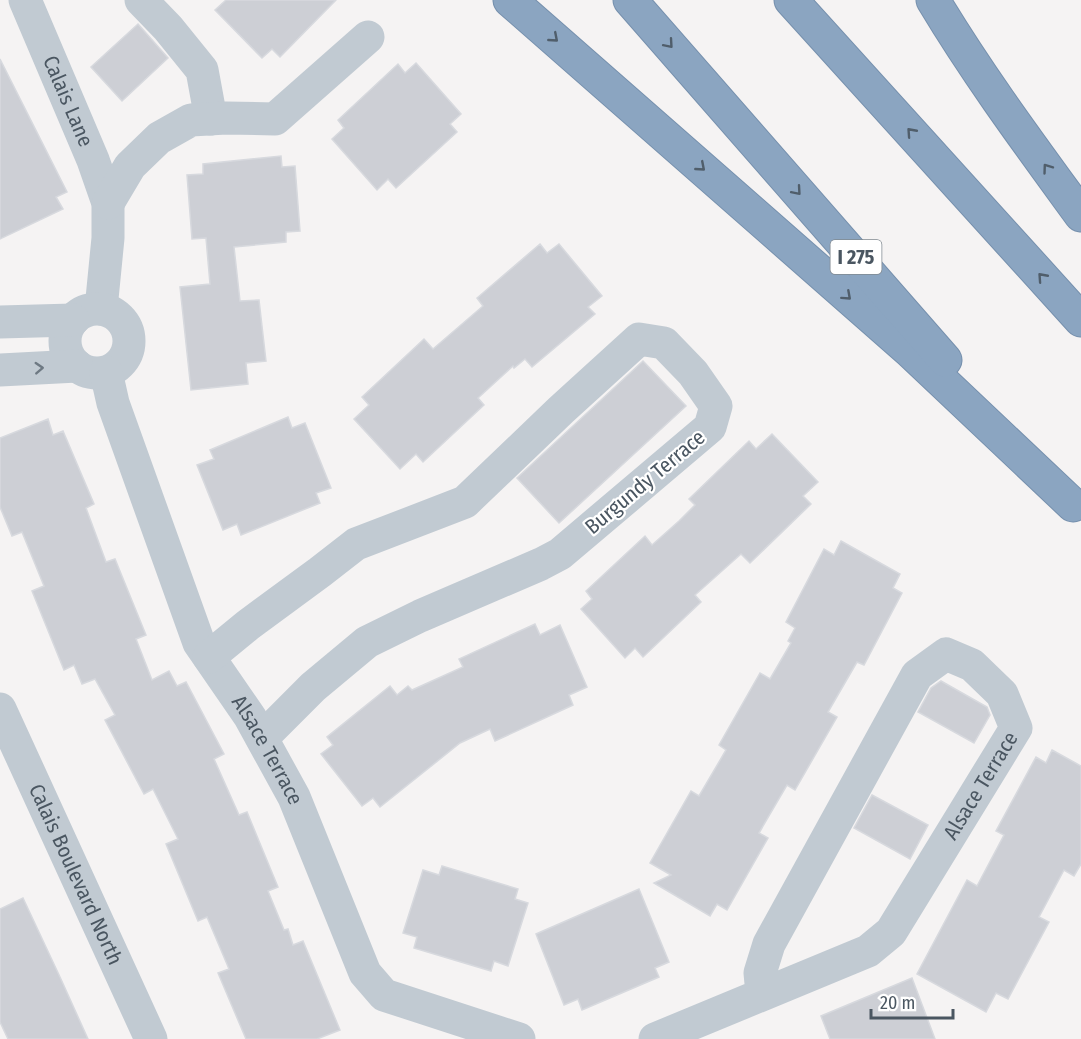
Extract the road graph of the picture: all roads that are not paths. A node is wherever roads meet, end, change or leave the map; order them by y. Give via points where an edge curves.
1 (25, 0) edge
2 (141, 0) edge
3 (510, 0) edge
4 (630, 0) edge
5 (791, 0) edge
6 (933, 0) edge
7 (368, 38) dead end
8 (210, 119) junction
9 (108, 203) junction
10 (1081, 215) edge
11 (87, 314) junction
12 (1081, 320) edge
13 (0, 322) edge
14 (92, 369) junction
15 (0, 370) edge
16 (1077, 510) edge
17 (209, 657) junction
18 (0, 709) edge
19 (262, 738) junction
20 (762, 994) junction
21 (151, 1039) edge
22 (519, 1039) edge
23 (655, 1039) edge

1 - 9 street, Calais Lane
2 - 8 street via 201,70
3 -> 16 highway via 909,350
4 -> 16 highway, I 275
12 -> 5 highway
10 -> 6 highway
7 - 8 street via 275,119
8 - 9 street via 191,120 159,138 130,166
9 - 11 street, Calais Lane via 108,238
11 - 13 street
11 - 14 street via 65,339 70,358
11 - 14 street via 111,312 120,318 130,338 124,359 116,367
15 -> 14 street
14 - 17 street, Alsace Terrace via 113,404 186,611
17 - 19 street, Alsace Terrace
17 - 19 street, Burgundy Terrace via 356,544 465,502 639,339 664,343 693,373 716,406 710,427 560,554 367,642 313,687
18 - 21 street, Calais Boulevard North
19 - 22 street, Alsace Terrace via 294,797 365,973 384,995
20 - 20 street, Alsace Terrace via 868,951 891,932 1016,728 1002,694 972,665 946,654 918,675 769,944 760,973
20 - 23 street, Alsace Terrace

